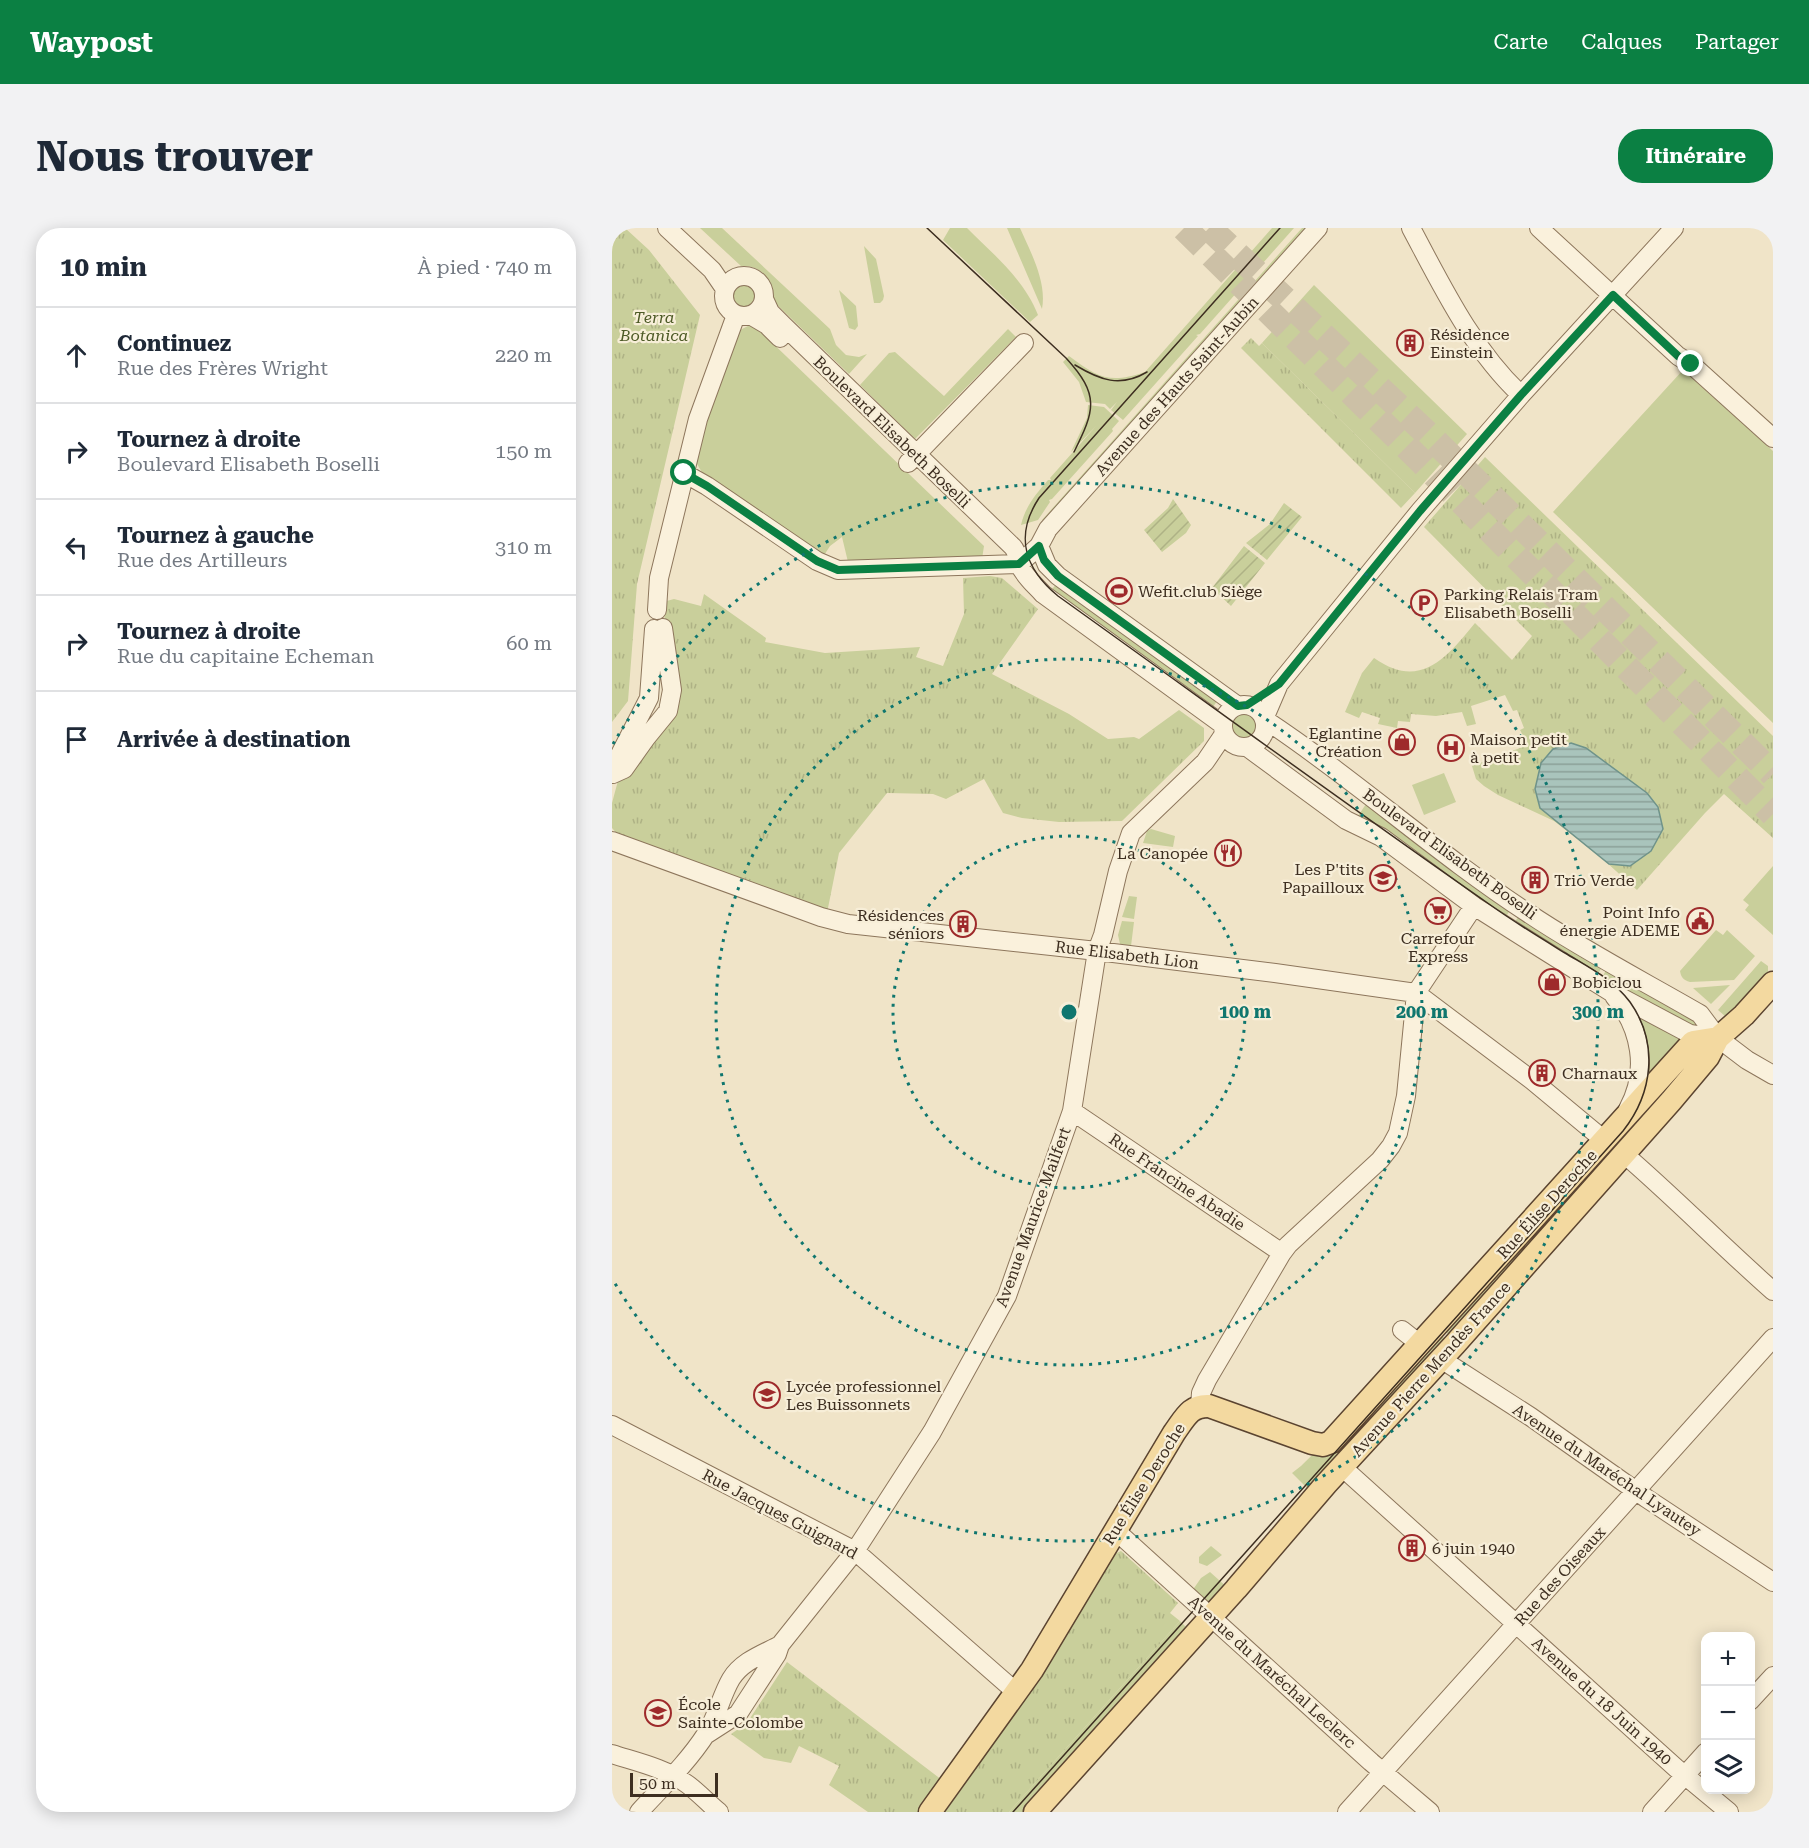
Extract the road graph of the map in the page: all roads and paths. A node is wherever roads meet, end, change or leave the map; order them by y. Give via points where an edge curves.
1 (667, 228) edge
2 (683, 228) edge
3 (1318, 228) edge
4 (1411, 228) edge
5 (1539, 228) edge
6 (1674, 228) edge
7 (740, 276) junction
8 (725, 289) junction
9 (1613, 295) junction
10 (764, 299) junction
11 (743, 315) junction
12 (1024, 343) dead end
13 (1521, 395) junction
14 (1773, 438) edge
15 (912, 459) junction
16 (684, 473) junction
17 (1039, 546) junction
18 (1019, 564) junction
19 (657, 609) dead end
20 (658, 628) dead end
21 (1279, 684) junction
22 (1242, 706) junction
23 (1264, 720) junction
24 (1233, 738) junction
25 (613, 776) edge
26 (612, 841) edge
27 (1474, 906) junction
28 (1097, 951) junction
29 (1773, 983) edge
30 (1611, 992) junction
31 (1416, 993) junction
32 (1718, 1038) junction
33 (1773, 1075) edge
34 (1072, 1111) junction
35 (1624, 1118) junction
36 (1604, 1140) junction
37 (1624, 1154) junction
38 (1282, 1253) junction
39 (1773, 1292) edge
40 (1402, 1330) dead end
41 (1773, 1338) edge
42 (1421, 1345) junction
43 (1441, 1359) junction
44 (1200, 1405) junction
45 (612, 1425) edge
46 (1342, 1467) junction
47 (1637, 1491) junction
48 (1115, 1530) junction
49 (855, 1551) junction
50 (1773, 1582) edge
51 (1211, 1616) junction
52 (1516, 1625) junction
53 (1773, 1676) edge
54 (1016, 1692) junction
55 (1755, 1696) edge
56 (612, 1754) edge
57 (1701, 1757) edge
58 (1383, 1772) junction
59 (1685, 1775) junction
60 (673, 1776) junction
61 (639, 1812) edge
62 (718, 1812) edge
63 (930, 1812) edge
64 (1035, 1812) edge
65 (1347, 1812) edge
66 (1430, 1812) edge
67 (1652, 1812) edge
68 (1729, 1812) edge

1 - 8 street via 712,270
2 - 7 street
3 - 17 street, Avenue des Hauts Saint-Aubin via 1048,528
4 - 13 street via 1451,304 1483,351
5 - 9 street
6 - 9 street
7 - 8 street
7 - 10 street via 758,281
8 - 11 street via 725,304
9 - 13 street
9 - 14 street
10 - 11 street via 759,309
10 - 15 street, Boulevard Elisabeth Boselli via 770,312
11 - 15 street, Boulevard Elisabeth Boselli via 767,325
11 - 16 street via 698,419
12 - 15 street
13 - 21 street
15 - 18 street, Boulevard Elisabeth Boselli via 1013,547
16 - 18 street via 817,561 838,570
16 - 19 street via 660,578
17 - 18 street, Avenue des Hauts Saint-Aubin
17 - 22 street via 1044,560 1058,576
18 - 24 street, Boulevard Elisabeth Boselli via 1043,594
20 - 25 street via 649,698 616,762
21 - 22 street
21 - 23 street
22 - 23 street via 1257,710
22 - 24 street via 1229,711
23 - 24 street via 1259,740
23 - 32 street, Boulevard Elisabeth Boselli via 1527,913 1700,1014
24 - 27 street, Boulevard Elisabeth Boselli via 1346,820 1381,837
24 - 28 street, Avenue Maurice Mailfert via 1131,833
26 - 28 street, Rue Elisabeth Lion via 848,924
27 - 30 street, Boulevard Elisabeth Boselli
27 - 31 street
28 - 31 street, Rue Elisabeth Lion
28 - 34 street, Avenue Maurice Mailfert
29 - 32 main road
30 - 32 street, Boulevard Elisabeth Boselli via 1690,1034
30 - 35 street, Boulevard Elisabeth Boselli via 1631,1022 1640,1049 1639,1080
31 - 36 street, Rue Elisabeth Lion
31 - 38 street via 1406,1096 1392,1146
32 - 33 street
32 - 35 main road via 1693,1042
32 - 37 main road, Avenue Pierre Mendès France via 1701,1065
34 - 38 street, Rue Francine Abadie
34 - 49 street, Avenue Maurice Mailfert via 1007,1296 932,1432
35 - 36 main road
36 - 42 main road, Rue Élise Deroche
37 - 39 street
37 - 43 main road, Avenue Pierre Mendès France
38 - 44 street via 1207,1380
40 - 42 street
41 - 47 street, Rue des Oiseaux
42 - 44 main road, Rue Élise Deroche via 1331,1442 1323,1445
43 - 46 main road, Avenue Pierre Mendès France
43 - 47 street, Avenue du Maréchal Lyautey
44 - 48 main road, Rue Élise Deroche via 1192,1409 1174,1433
45 - 49 street, Rue Jacques Guignard
46 - 51 main road, Avenue Pierre Mendès France
46 - 52 street, Avenue du 18 Juin 1940
47 - 50 street, Avenue du Maréchal Lyautey
47 - 52 street, Rue des Oiseaux
48 - 51 street, Avenue du Maréchal Leclerc
48 - 54 main road, Rue Élise Deroche
49 - 54 street, Rue Jacques Guignard
49 - 60 street, Avenue Maurice Mailfert via 780,1644 739,1669 706,1734
51 - 58 street, Avenue du Maréchal Leclerc
51 - 64 main road, Avenue Pierre Mendès France
52 - 58 street, Rue des Oiseaux
52 - 59 street, Avenue du 18 Juin 1940
53 - 55 street
54 - 63 main road, Rue Élise Deroche
56 - 60 street
57 - 59 street
58 - 65 street, Rue des Oiseaux
58 - 66 street, Avenue du Maréchal Leclerc
59 - 67 street
59 - 68 street, Avenue du 18 Juin 1940
60 - 61 street, Avenue Maurice Mailfert
60 - 62 street

